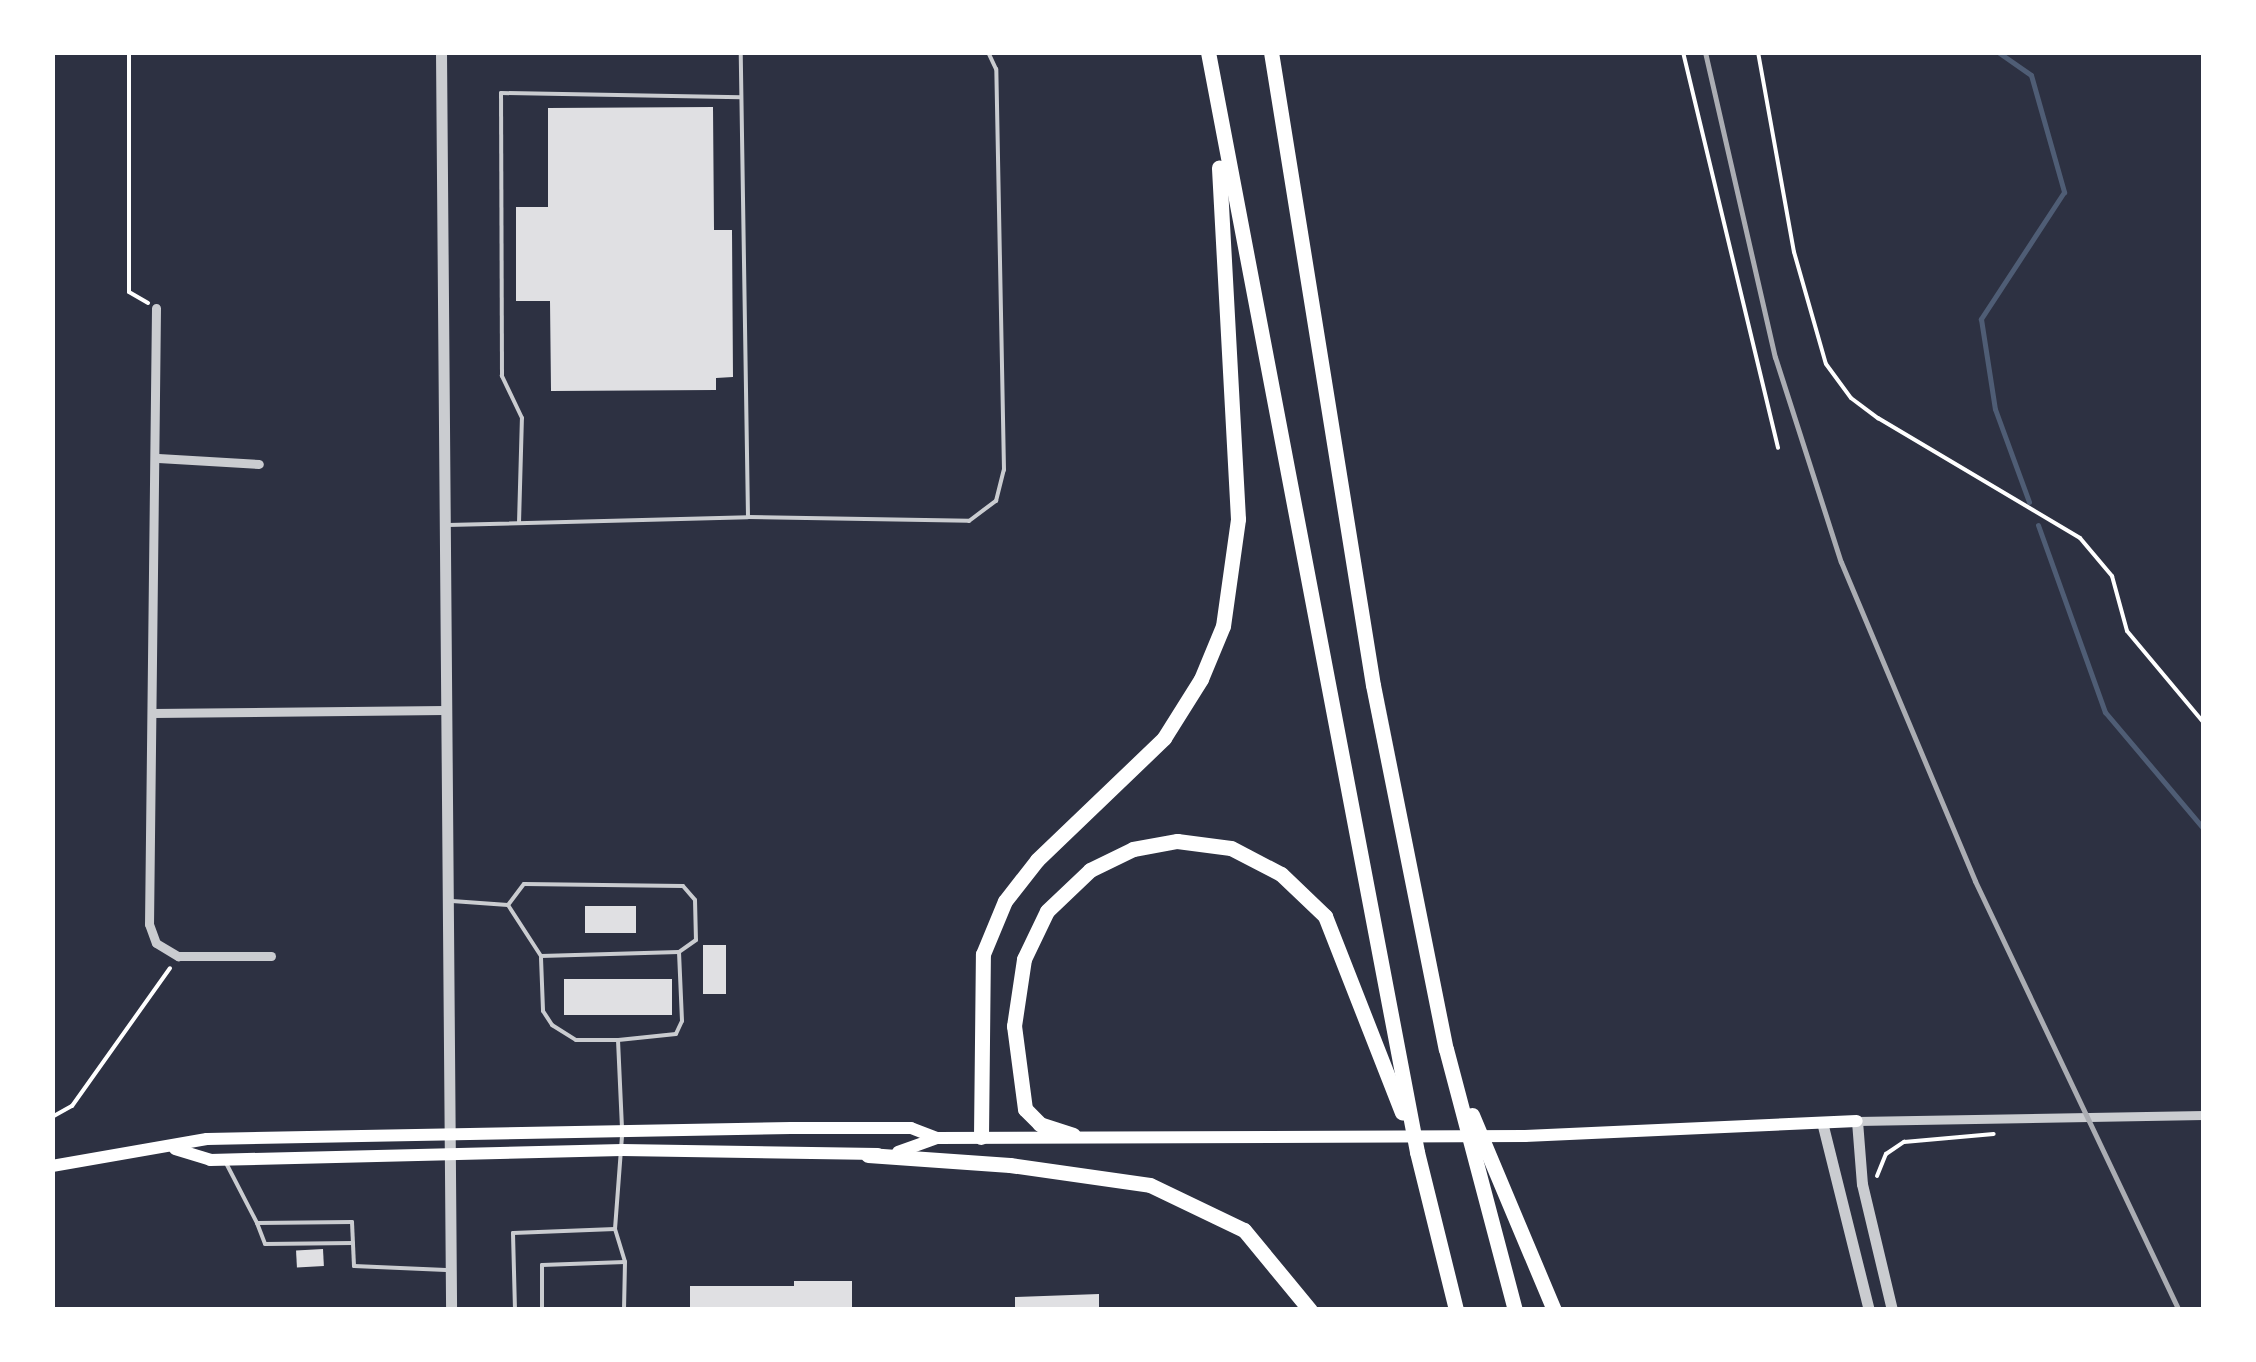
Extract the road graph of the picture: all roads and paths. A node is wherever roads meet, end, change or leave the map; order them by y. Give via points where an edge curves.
1 (129, 52) edge
2 (441, 52) edge
3 (741, 52) edge
4 (988, 52) edge
5 (1208, 52) edge
6 (1270, 52) edge
7 (1683, 52) edge
8 (1758, 52) edge
9 (742, 97) junction
10 (1216, 110) junction
11 (156, 308) joint
12 (1778, 448) dead end
13 (158, 458) junction
14 (259, 464) dead end
15 (748, 517) junction
16 (519, 523) junction
17 (443, 525) junction
18 (444, 710) junction
19 (152, 713) junction
20 (2204, 723) edge
21 (446, 902) junction
22 (508, 904) junction
23 (679, 952) junction
24 (178, 956) junction
25 (271, 956) dead end
26 (541, 956) junction
27 (618, 1040) junction
28 (1446, 1048) junction
29 (2204, 1114) edge
30 (52, 1118) edge
31 (1857, 1121) junction
32 (1822, 1122) junction
33 (622, 1130) junction
34 (448, 1133) junction
35 (2010, 1133) dead end
36 (1073, 1135) junction
37 (981, 1137) junction
38 (937, 1138) junction
39 (172, 1148) junction
40 (622, 1150) junction
41 (448, 1152) junction
42 (1417, 1152) junction
43 (868, 1155) junction
44 (224, 1160) junction
45 (52, 1166) edge
46 (1876, 1188) dead end
47 (257, 1223) junction
48 (615, 1229) junction
49 (352, 1243) junction
50 (625, 1262) junction
51 (451, 1270) junction
52 (451, 1310) edge
53 (514, 1310) edge
54 (542, 1310) edge
55 (624, 1310) edge
56 (1310, 1310) edge
57 (1456, 1310) edge
58 (1515, 1310) edge
59 (1554, 1310) edge
60 (1869, 1310) edge
61 (1892, 1310) edge

1 - 11 path via 129,292
2 - 17 street
3 - 9 lane
4 - 15 lane via 996,69 1003,436 996,501 970,520
5 - 10 highway
6 - 28 highway via 1373,686
7 - 12 path
8 - 20 path via 1794,252 1826,364 1851,398 1878,418 2080,538 2112,576 2127,632
9 - 15 lane
9 - 16 lane via 501,93 502,376 522,418
10 - 37 highway via 1238,519 1223,626 1201,679 1164,738 1037,860 1006,902 983,954 977,1023
10 - 42 highway
11 - 13 street
13 - 14 street
13 - 19 street
15 - 16 lane
16 - 17 lane
17 - 18 street
18 - 19 street
18 - 21 street
19 - 24 street via 149,924 156,944
21 - 22 lane
21 - 34 street
22 - 23 lane via 524,884 683,886 695,900 696,940
22 - 26 lane
23 - 26 lane
23 - 27 lane via 682,1021 676,1034
24 - 25 street
24 - 30 path via 72,1106
26 - 27 lane via 543,1011 552,1025 576,1040
27 - 33 lane
28 - 58 highway
28 - 59 highway
29 - 31 street
31 - 32 main road
31 - 61 street via 1862,1184
32 - 36 main road via 1525,1136
32 - 60 street
33 - 34 main road
33 - 38 main road via 912,1128
33 - 40 lane
34 - 39 main road via 208,1139
34 - 41 street
35 - 46 path via 1904,1142 1886,1154
36 - 37 main road
36 - 42 highway via 1040,1124 1025,1109 1014,1026 1024,960 1048,912 1090,870 1133,848 1176,841 1231,848 1281,874 1325,916
37 - 38 main road
38 - 43 main road via 912,1151
39 - 44 main road
39 - 45 main road
40 - 41 main road
40 - 43 main road
40 - 48 lane
41 - 44 main road
41 - 51 street
42 - 57 highway
43 - 56 highway via 1010,1165 1150,1185 1244,1230
44 - 47 lane
47 - 49 lane via 266,1244
47 - 49 lane via 352,1222
48 - 50 lane
48 - 53 lane via 513,1233
49 - 51 lane via 354,1266
50 - 54 lane via 542,1266
50 - 55 lane
51 - 52 street

